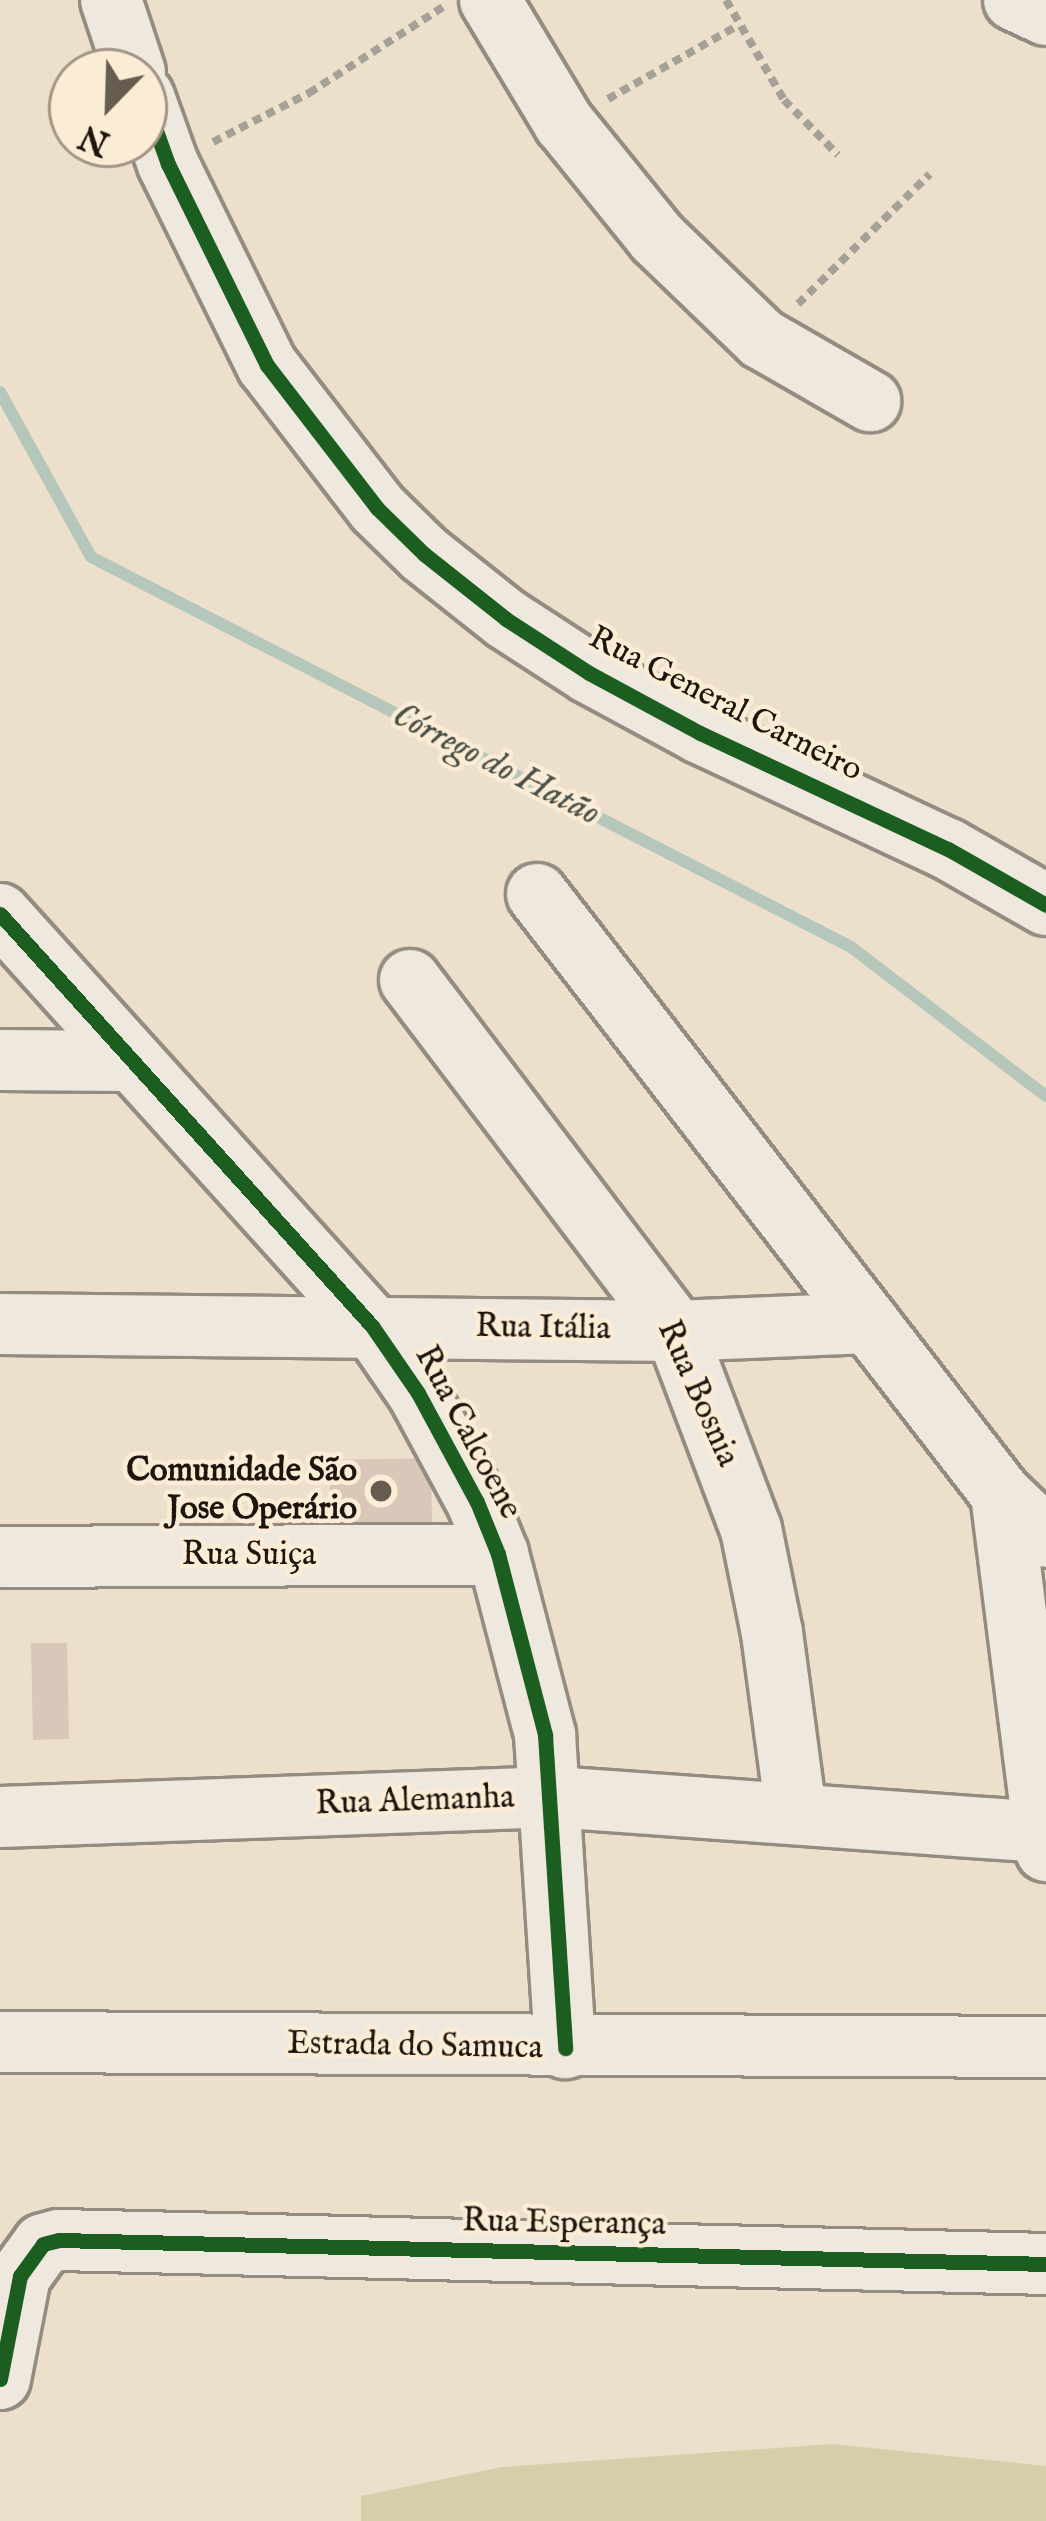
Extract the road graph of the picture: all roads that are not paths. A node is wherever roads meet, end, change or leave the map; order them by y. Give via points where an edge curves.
1 (110, 0) edge
2 (490, 0) edge
3 (1014, 0) edge
4 (1046, 15) edge
5 (127, 48) edge
6 (168, 161) edge
7 (870, 401) dead end
8 (537, 894) dead end
9 (1046, 905) edge
10 (0, 914) edge
11 (410, 980) dead end
12 (0, 1060) edge
13 (127, 1061) junction
14 (869, 1323) junction
15 (0, 1324) edge
16 (372, 1326) junction
17 (676, 1331) junction
18 (1001, 1493) junction
19 (1046, 1537) edge
20 (498, 1554) junction
21 (0, 1557) edge
22 (553, 1797) junction
23 (796, 1814) junction
24 (0, 1816) edge
25 (1045, 1842) edge
26 (0, 2042) edge
27 (1046, 2047) edge
28 (566, 2048) junction
29 (1046, 2264) edge
30 (0, 2379) edge

1 - 5 street
2 - 7 street via 564,123 658,238 762,339
3 - 4 street
6 - 9 street, Rua General Carneiro via 267,365 377,508 424,554 506,620 638,700 948,848
8 - 14 street
10 - 13 street, Rua Calcoene
11 - 17 street, Rua Bosnia
12 - 13 street
13 - 16 street, Rua Calcoene
14 - 17 street, Rua Itália
14 - 18 street
15 - 16 street, Rua Itália
16 - 17 street, Rua Itália
16 - 20 street, Rua Calcoene via 446,1442
17 - 23 street, Rua Bosnia via 751,1528
18 - 19 street
18 - 25 street
20 - 21 street, Rua Suiça
20 - 22 street, Rua Calcoene via 538,1698
22 - 23 street, Rua Alemanha
22 - 24 street, Rua Alemanha
22 - 28 street, Rua Calcoene
23 - 25 street, Rua Alemanha
26 - 28 street, Estrada do Samuca
27 - 28 street, Estrada do Samuca
29 - 30 street, Rua Esperança via 43,2244 20,2276

